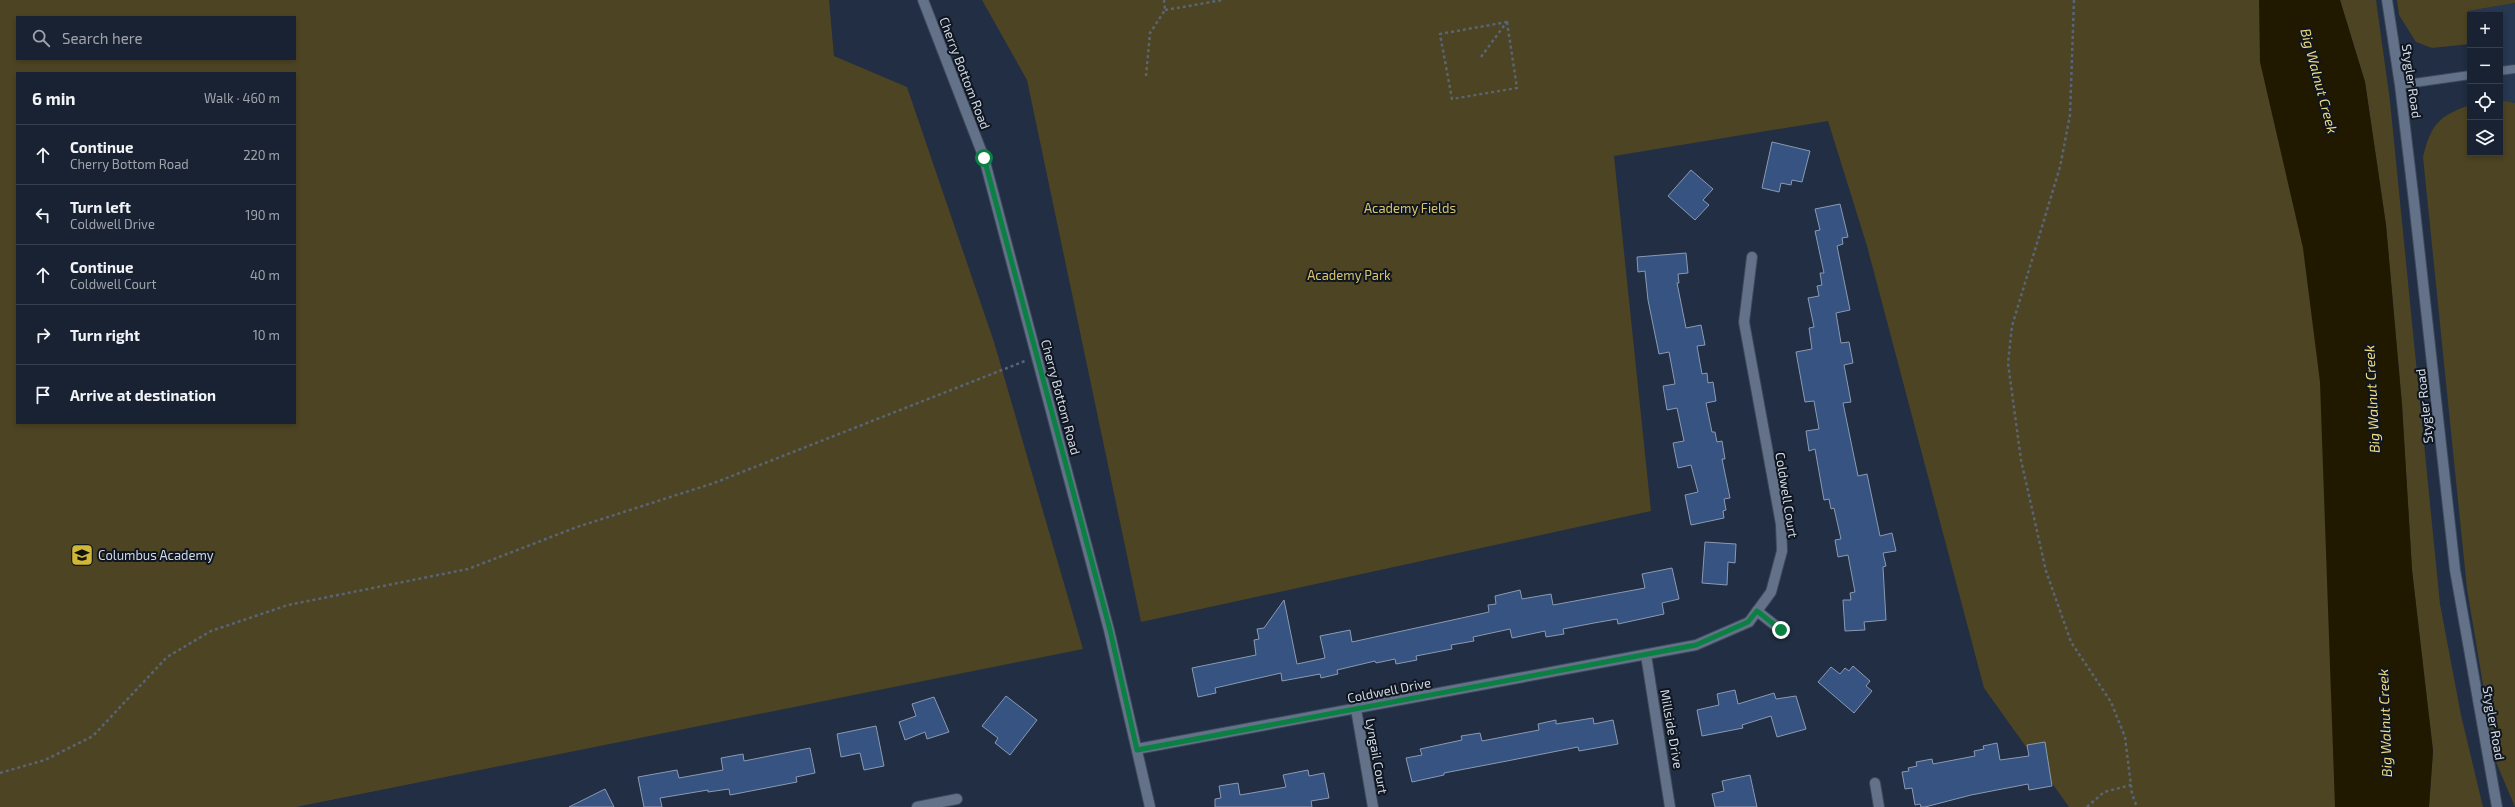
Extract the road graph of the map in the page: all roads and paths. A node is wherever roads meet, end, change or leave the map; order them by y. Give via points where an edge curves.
1 (923, 0) edge
2 (1164, 0) edge
3 (1224, 0) edge
4 (2074, 0) edge
5 (2386, 0) edge
6 (1166, 10) junction
7 (1507, 22) junction
8 (1481, 57) dead end
9 (2515, 69) edge
10 (2503, 71) edge
11 (2467, 75) edge
12 (1146, 76) dead end
13 (2400, 85) junction
14 (1752, 257) dead end
15 (1036, 356) junction
16 (1757, 611) junction
17 (1781, 630) dead end
18 (1646, 655) junction
19 (1356, 710) junction
20 (1137, 750) junction
21 (0, 773) edge
22 (1875, 783) dead end
23 (2131, 785) junction
24 (957, 799) dead end
25 (917, 807) edge
26 (1150, 807) edge
27 (1373, 807) edge
28 (1670, 807) edge
29 (1879, 807) edge
30 (2087, 807) edge
31 (2136, 807) edge
32 (2497, 807) edge

1 - 15 main road, Cherry Bottom Road via 984,158
2 - 6 path
3 - 6 path
4 - 23 path via 2070,115 2060,167 2012,326 2008,363 2021,460 2046,571 2071,642 2111,702 2125,737
5 - 13 main road, Stygler Road
6 - 12 path via 1150,33
7 - 7 path via 1440,34 1452,99 1517,88
7 - 8 path
9 - 10 lane
11 - 13 lane
13 - 32 main road, Stygler Road via 2455,570
14 - 16 main road, Coldwell Court via 1744,322 1781,524 1782,551 1771,592
15 - 20 main road, Cherry Bottom Road via 1110,630
15 - 21 path via 714,483 577,527 468,569 288,605 211,631 167,657 93,736 45,760
16 - 17 main road
16 - 18 main road, Coldwell Court via 1748,622 1696,645
18 - 19 main road, Coldwell Drive
18 - 28 main road, Millside Drive
19 - 20 main road, Coldwell Drive
19 - 27 main road, Lyngail Court
20 - 26 main road, Cherry Bottom Road
22 - 29 main road
23 - 30 path via 2104,792
23 - 31 path
24 - 25 main road

